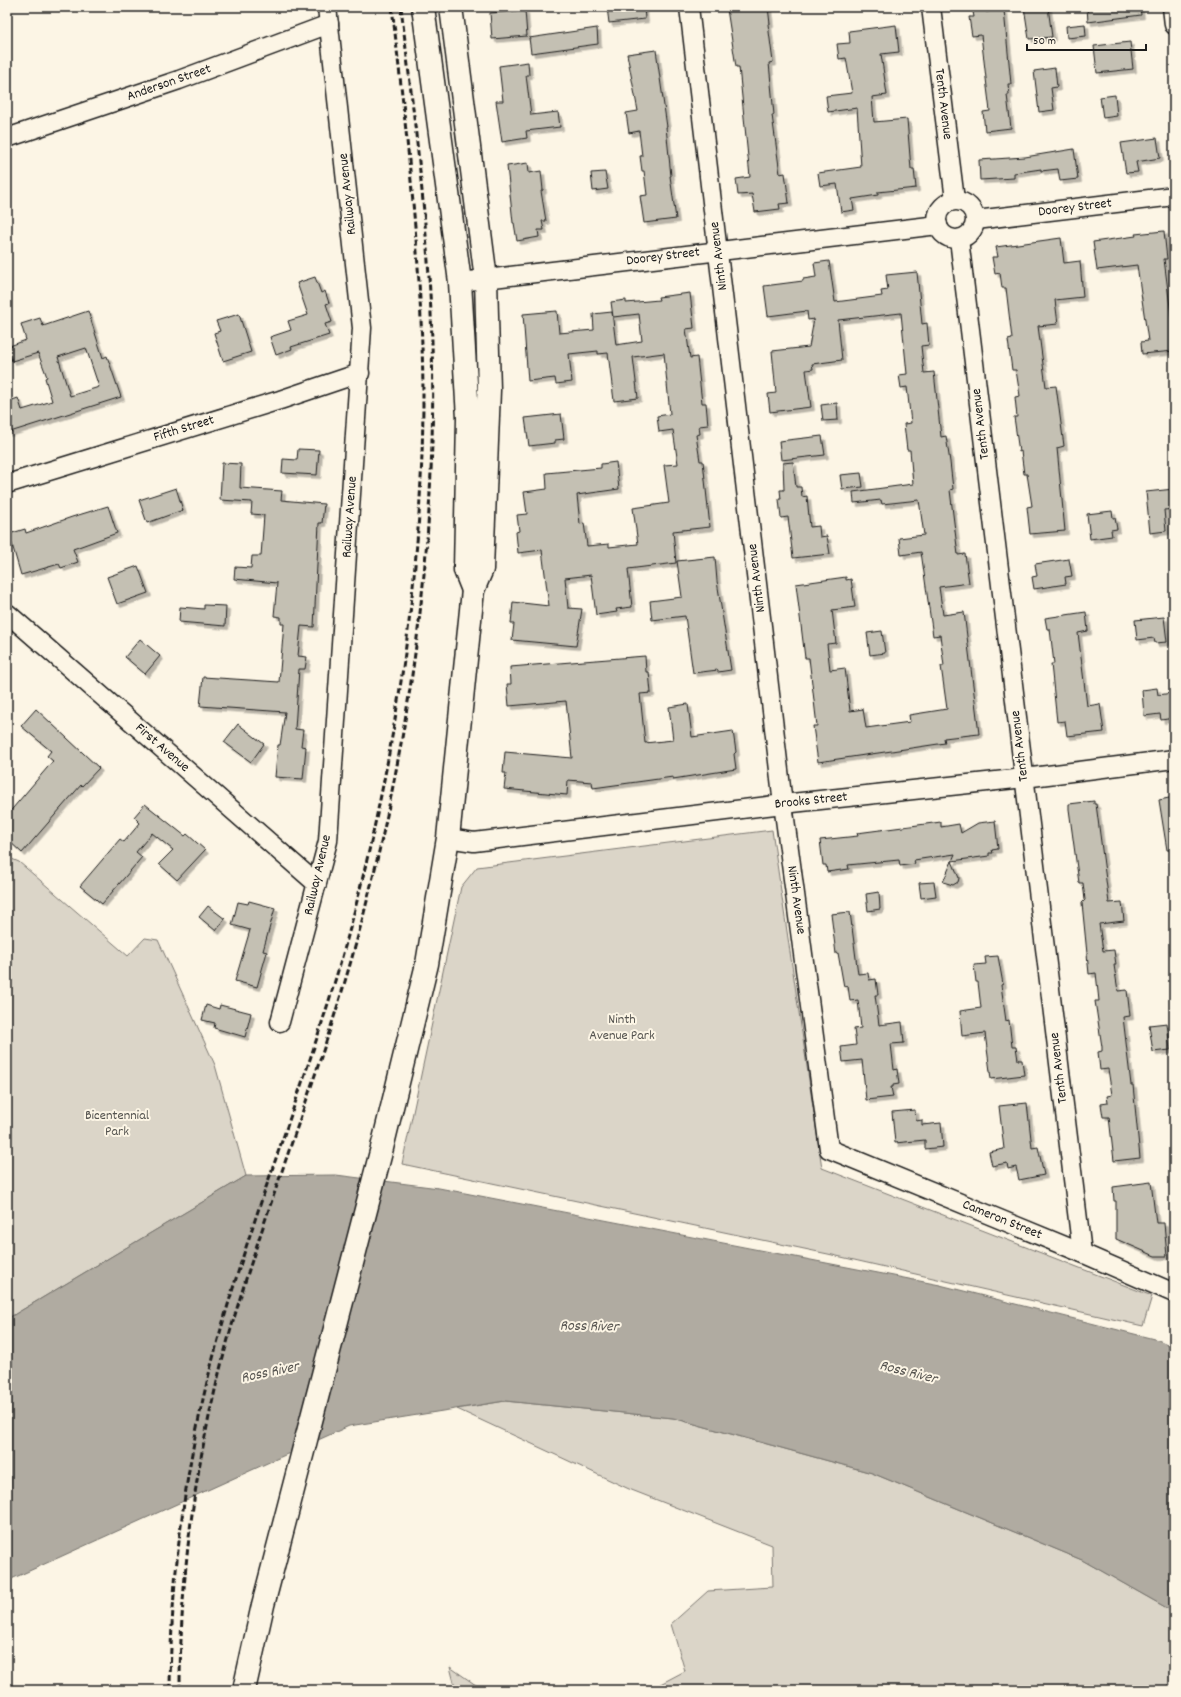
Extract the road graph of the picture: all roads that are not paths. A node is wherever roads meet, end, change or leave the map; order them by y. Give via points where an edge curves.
1 (423, 7) edge
2 (451, 7) edge
3 (689, 7) edge
4 (931, 7) edge
5 (1172, 7) edge
6 (328, 16) edge
7 (1174, 25) edge
8 (7, 138) edge
9 (1174, 196) edge
10 (955, 200) junction
11 (976, 220) junction
12 (938, 225) junction
13 (959, 239) junction
14 (718, 251) junction
15 (486, 279) junction
16 (460, 282) junction
17 (360, 373) junction
18 (7, 484) edge
19 (473, 590) junction
20 (7, 613) edge
21 (1174, 759) edge
22 (1024, 778) junction
23 (783, 804) junction
24 (448, 838) junction
25 (317, 884) junction
26 (280, 1022) dead end
27 (829, 1149) joint
28 (1082, 1253) junction
29 (1174, 1293) edge
30 (244, 1690) edge

1 - 16 main road
2 - 15 main road
3 - 14 street, Ninth Avenue
4 - 10 street, Tenth Avenue
5 - 7 street
6 - 8 street, Anderson Street via 179,80
6 - 17 street, Railway Avenue via 363,319
9 - 11 street, Doorey Street
10 - 11 street via 968,204
10 - 12 street via 941,208 937,219
11 - 13 street via 973,230
12 - 13 street via 948,237
12 - 14 street, Doorey Street
13 - 22 street, Tenth Avenue
14 - 15 street, Doorey Street
14 - 23 street, Ninth Avenue
15 - 16 street, Doorey Street
15 - 19 main road via 489,390 487,457 482,569
16 - 19 main road via 468,418 465,570
17 - 18 street, Fifth Street
17 - 25 street, Railway Avenue via 328,841
19 - 24 main road
20 - 25 street, First Avenue
21 - 22 street, Brooks Street
22 - 23 street, Brooks Street
22 - 28 street, Tenth Avenue
23 - 24 street, Brooks Street via 474,842
23 - 27 street, Ninth Avenue
24 - 30 main road via 427,964 382,1148 263,1605
25 - 26 street, Railway Avenue
27 - 28 street, Cameron Street
28 - 29 street, Cameron Street

